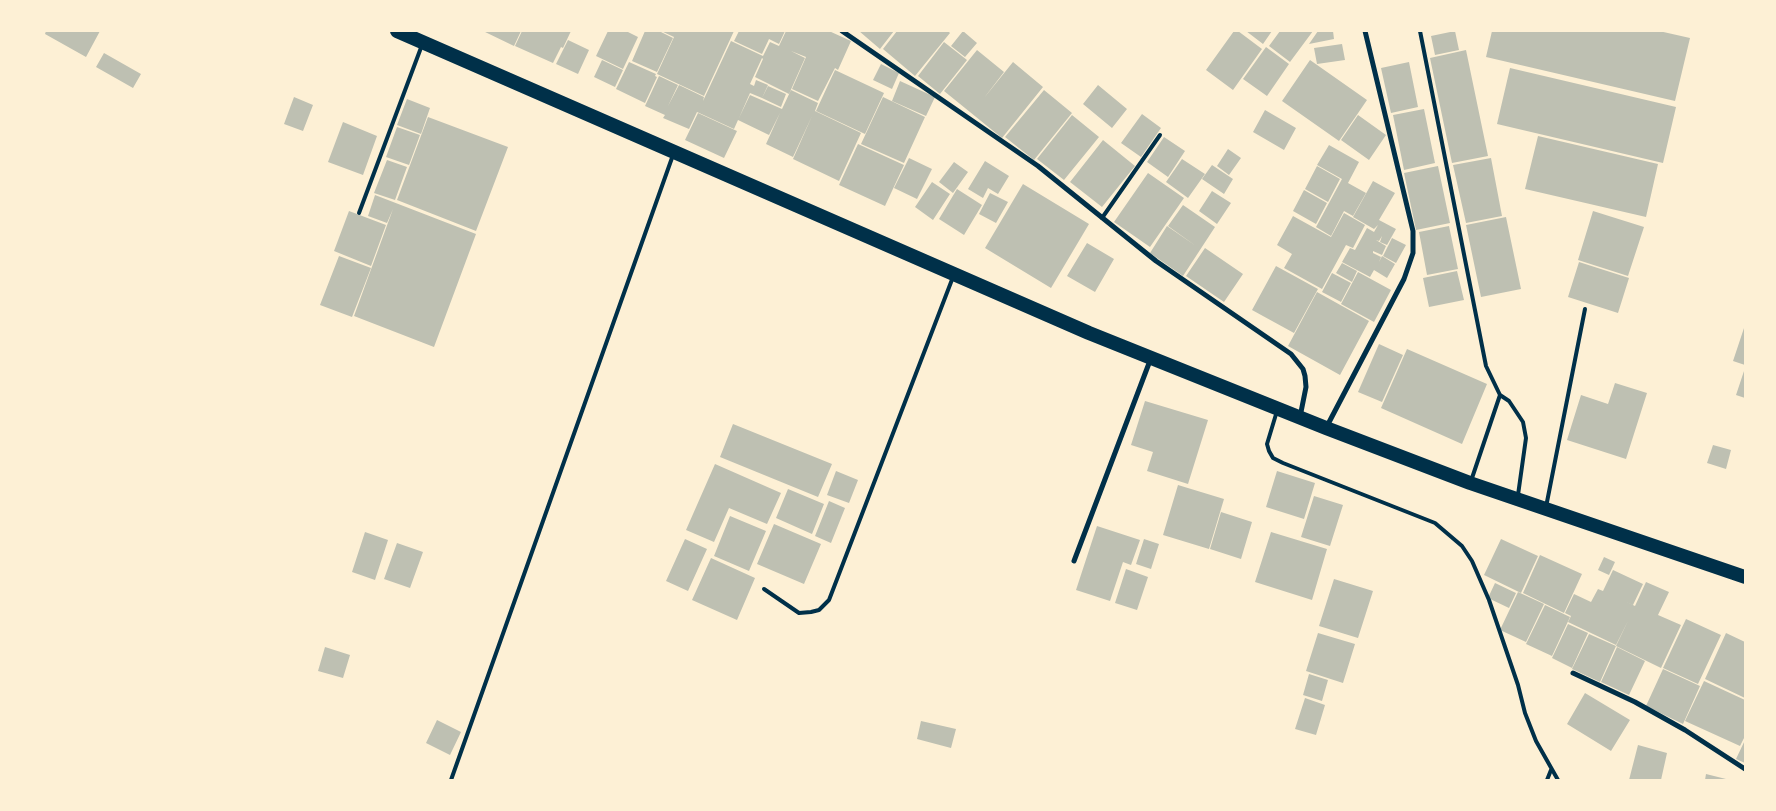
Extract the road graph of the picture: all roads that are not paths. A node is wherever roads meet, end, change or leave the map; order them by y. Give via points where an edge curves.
1 (397, 31) edge
2 (842, 31) edge
3 (1364, 31) edge
4 (1420, 31) edge
5 (422, 42) junction
6 (1160, 135) dead end
7 (674, 153) junction
8 (359, 213) dead end
9 (1102, 218) junction
10 (954, 274) junction
11 (1585, 309) dead end
12 (1151, 358) junction
13 (1500, 395) junction
14 (1278, 409) junction
15 (1300, 418) junction
16 (1326, 428) junction
17 (1470, 483) junction
18 (1517, 500) junction
19 (1545, 509) junction
20 (1074, 561) dead end
21 (1745, 577) edge
22 (764, 589) dead end
23 (1573, 673) dead end
24 (1551, 770) junction
25 (1745, 770) edge
26 (452, 780) edge
27 (1548, 780) edge
28 (1558, 780) edge

1 - 5 highway
2 - 9 street via 1038,166
3 - 16 street via 1413,231 1413,253 1404,279
4 - 13 lane via 1486,366
5 - 7 highway
5 - 8 lane
6 - 9 lane
7 - 10 highway
7 - 26 lane
9 - 15 street via 1156,261 1291,354 1305,376
10 - 12 highway
10 - 22 lane via 829,600 819,610 798,613
11 - 19 lane
12 - 14 highway
12 - 20 street
13 - 17 lane
13 - 18 lane via 1509,401 1523,422 1526,438
14 - 15 highway
14 - 24 lane via 1267,444 1273,458 1435,523 1462,546 1472,561 1488,600 1525,713
15 - 16 highway
16 - 17 highway
17 - 18 highway
18 - 19 highway
19 - 21 highway
23 - 25 street via 1635,702
24 - 27 lane
24 - 28 lane

